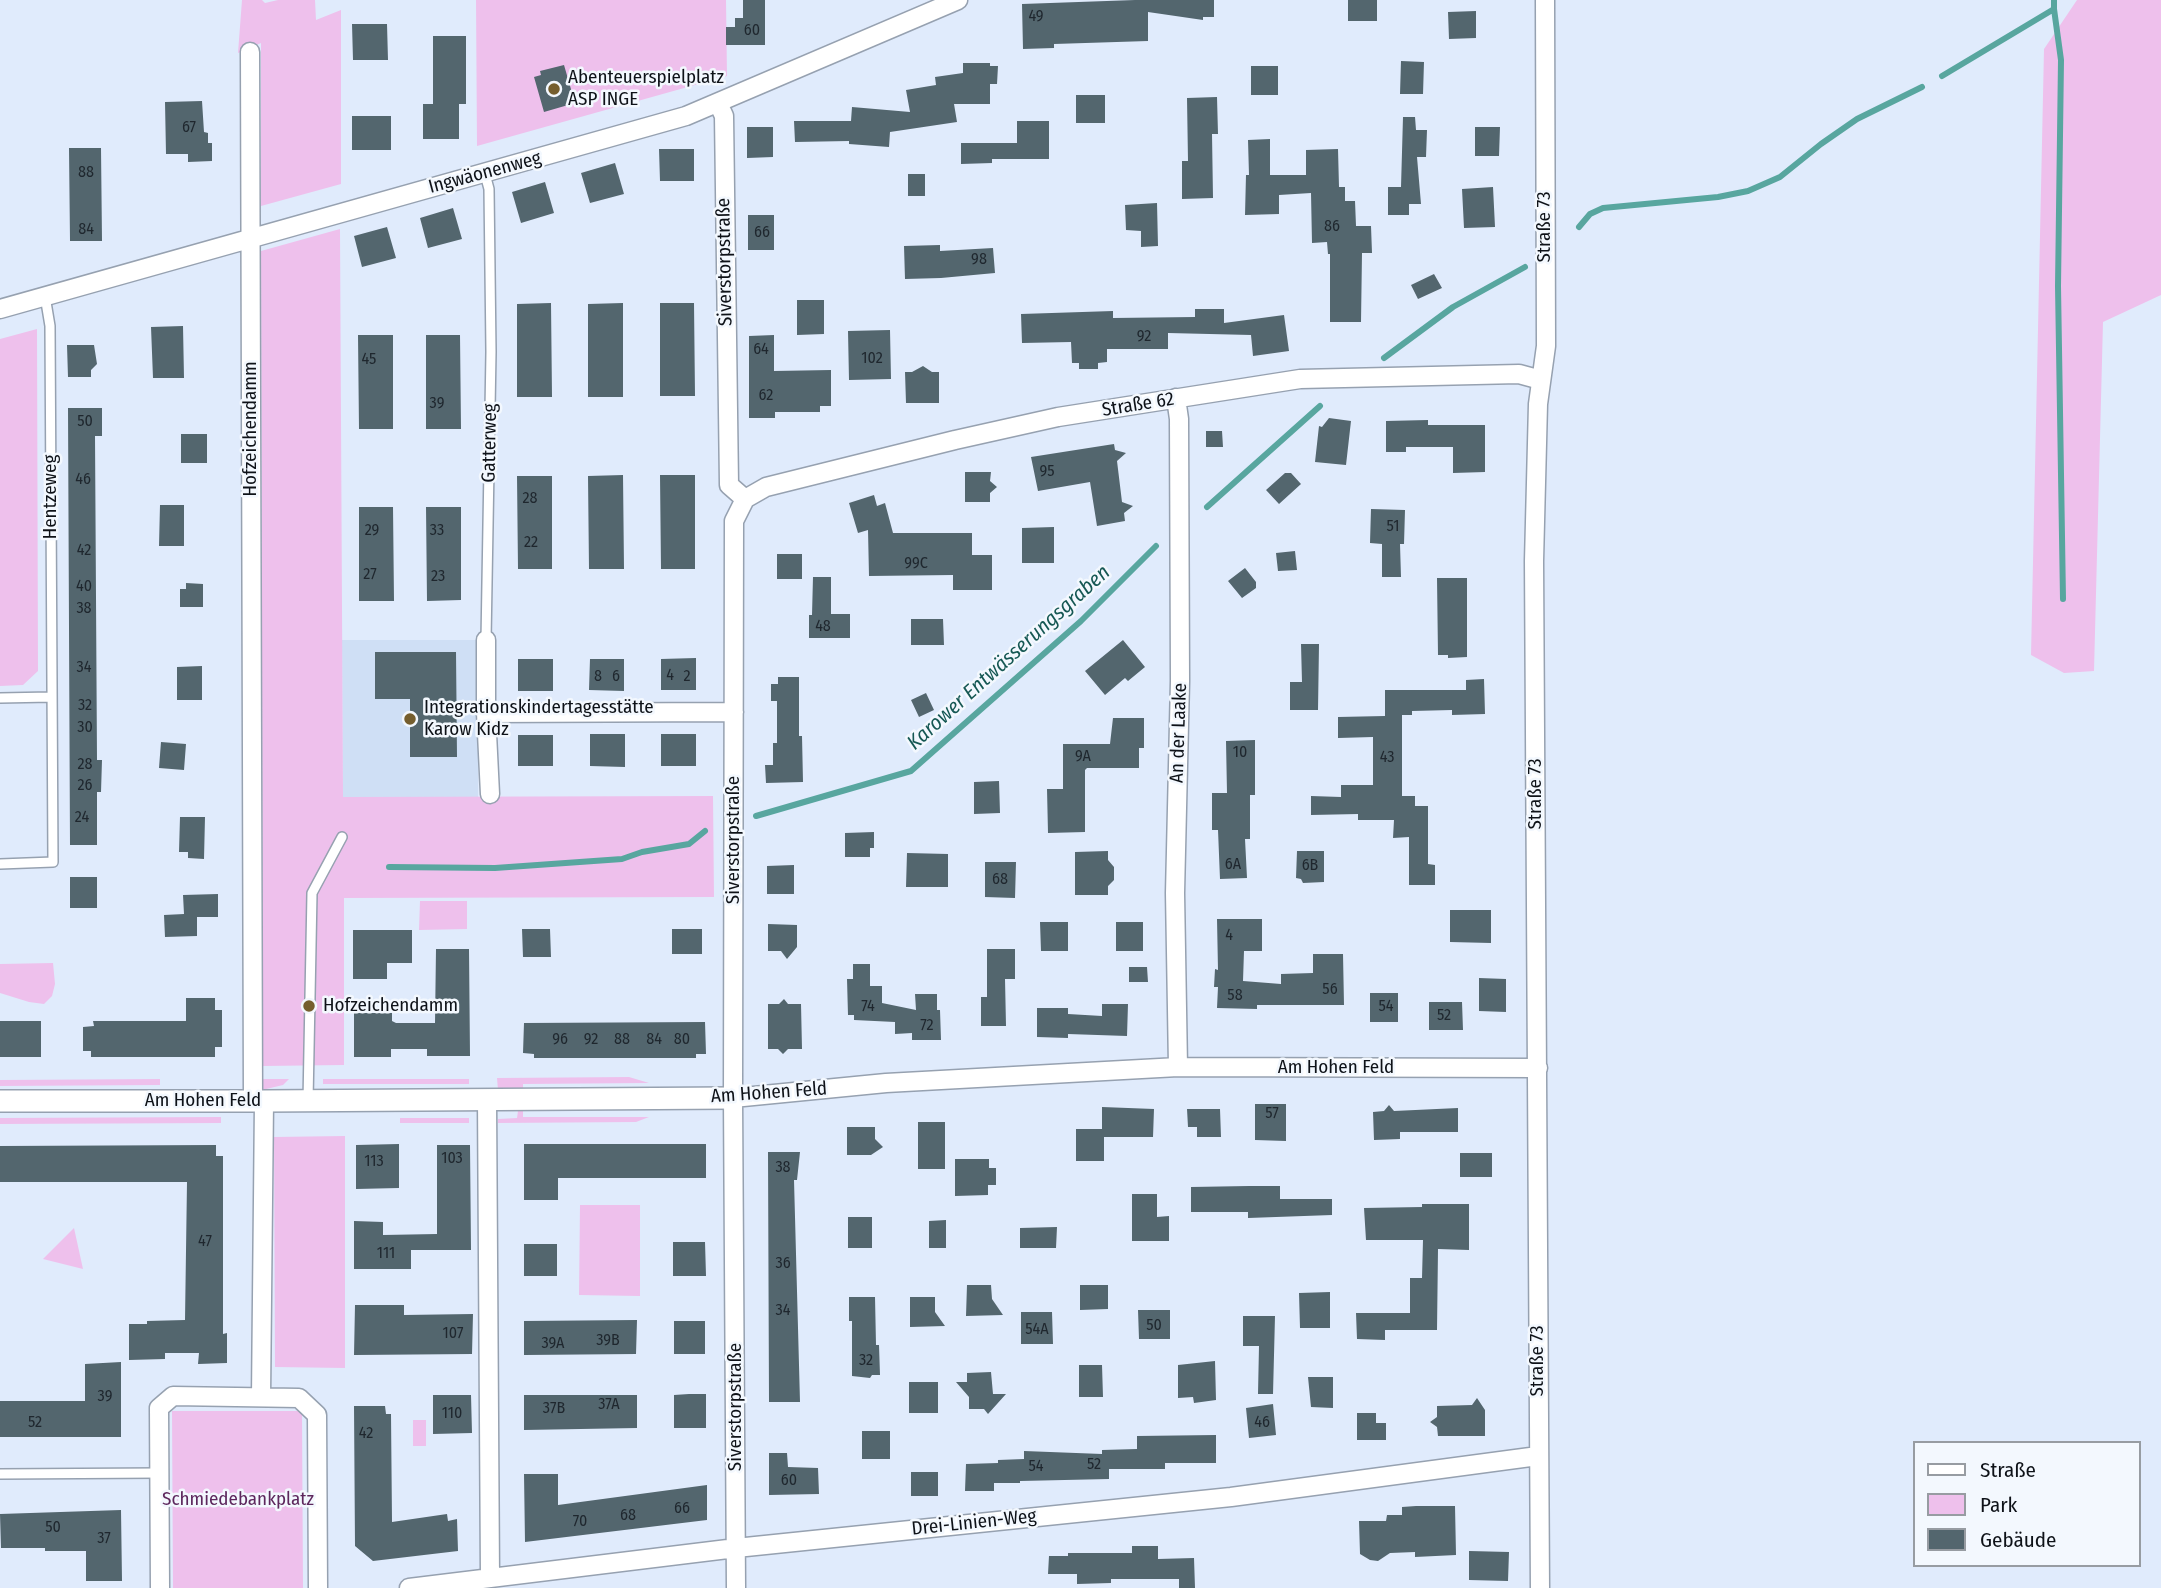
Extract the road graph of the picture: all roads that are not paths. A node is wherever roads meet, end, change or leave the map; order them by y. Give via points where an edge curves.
1 (958, 0) edge
2 (1545, 0) edge
3 (250, 52) dead end
4 (718, 103) junction
5 (485, 174) junction
6 (250, 240) junction
7 (45, 296) junction
8 (0, 309) edge
9 (1541, 380) junction
10 (1176, 398) junction
11 (745, 499) junction
12 (486, 640) joint
13 (51, 697) junction
14 (0, 698) edge
15 (734, 712) junction
16 (486, 713) junction
17 (490, 794) dead end
18 (342, 837) dead end
19 (0, 864) edge
20 (1178, 1067) junction
21 (1538, 1068) junction
22 (733, 1098) junction
23 (488, 1099) junction
24 (0, 1101) edge
25 (258, 1101) junction
26 (308, 1101) junction
27 (261, 1397) junction
28 (1538, 1456) junction
29 (160, 1473) junction
30 (0, 1474) edge
31 (736, 1548) junction
32 (490, 1578) junction
33 (160, 1588) edge
34 (318, 1588) edge
35 (409, 1588) edge
36 (736, 1588) edge
37 (1539, 1588) edge

1 - 4 street, Ingwäonenweg
2 - 9 street, Straße 73 via 1546,346
3 - 6 street, Hofzeichendamm
4 - 5 street, Ingwäonenweg
4 - 11 street, Siverstorpstraße via 724,116 729,485
5 - 6 street, Ingwäonenweg
5 - 12 lane, Gatterweg via 489,188 491,352
6 - 7 street, Ingwäonenweg
6 - 25 street, Hofzeichendamm
7 - 8 street, Ingwäonenweg
7 - 13 lane, Hentzeweg via 50,326
9 - 10 street, Straße 62 via 1519,374 1300,379
9 - 21 street, Straße 73 via 1534,561
10 - 11 street, Straße 62 via 955,440 766,487
10 - 20 street, An der Laake
11 - 15 street, Siverstorpstraße via 734,521
12 - 16 street, Gatterweg
13 - 14 lane
13 - 19 lane, Hentzeweg via 53,862
15 - 16 street
15 - 22 street, Siverstorpstraße
16 - 17 street, Gatterweg
18 - 26 lane via 312,893
20 - 21 street, Am Hohen Feld
20 - 22 street, Am Hohen Feld via 911,1082
21 - 28 street, Straße 73
22 - 23 street, Am Hohen Feld
22 - 31 street, Siverstorpstraße
23 - 26 street, Am Hohen Feld
23 - 32 street
24 - 25 street, Am Hohen Feld
25 - 26 street, Am Hohen Feld
25 - 27 street, Hofzeichendamm
27 - 29 street via 173,1396 159,1408
27 - 34 street via 299,1398 317,1415
28 - 31 street, Drei-Linien-Weg via 1231,1497
28 - 37 street, Straße 73
29 - 30 lane
29 - 33 street
31 - 32 street, Drei-Linien-Weg
31 - 36 street, Siverstorpstraße
32 - 35 street, Drei-Linien-Weg

